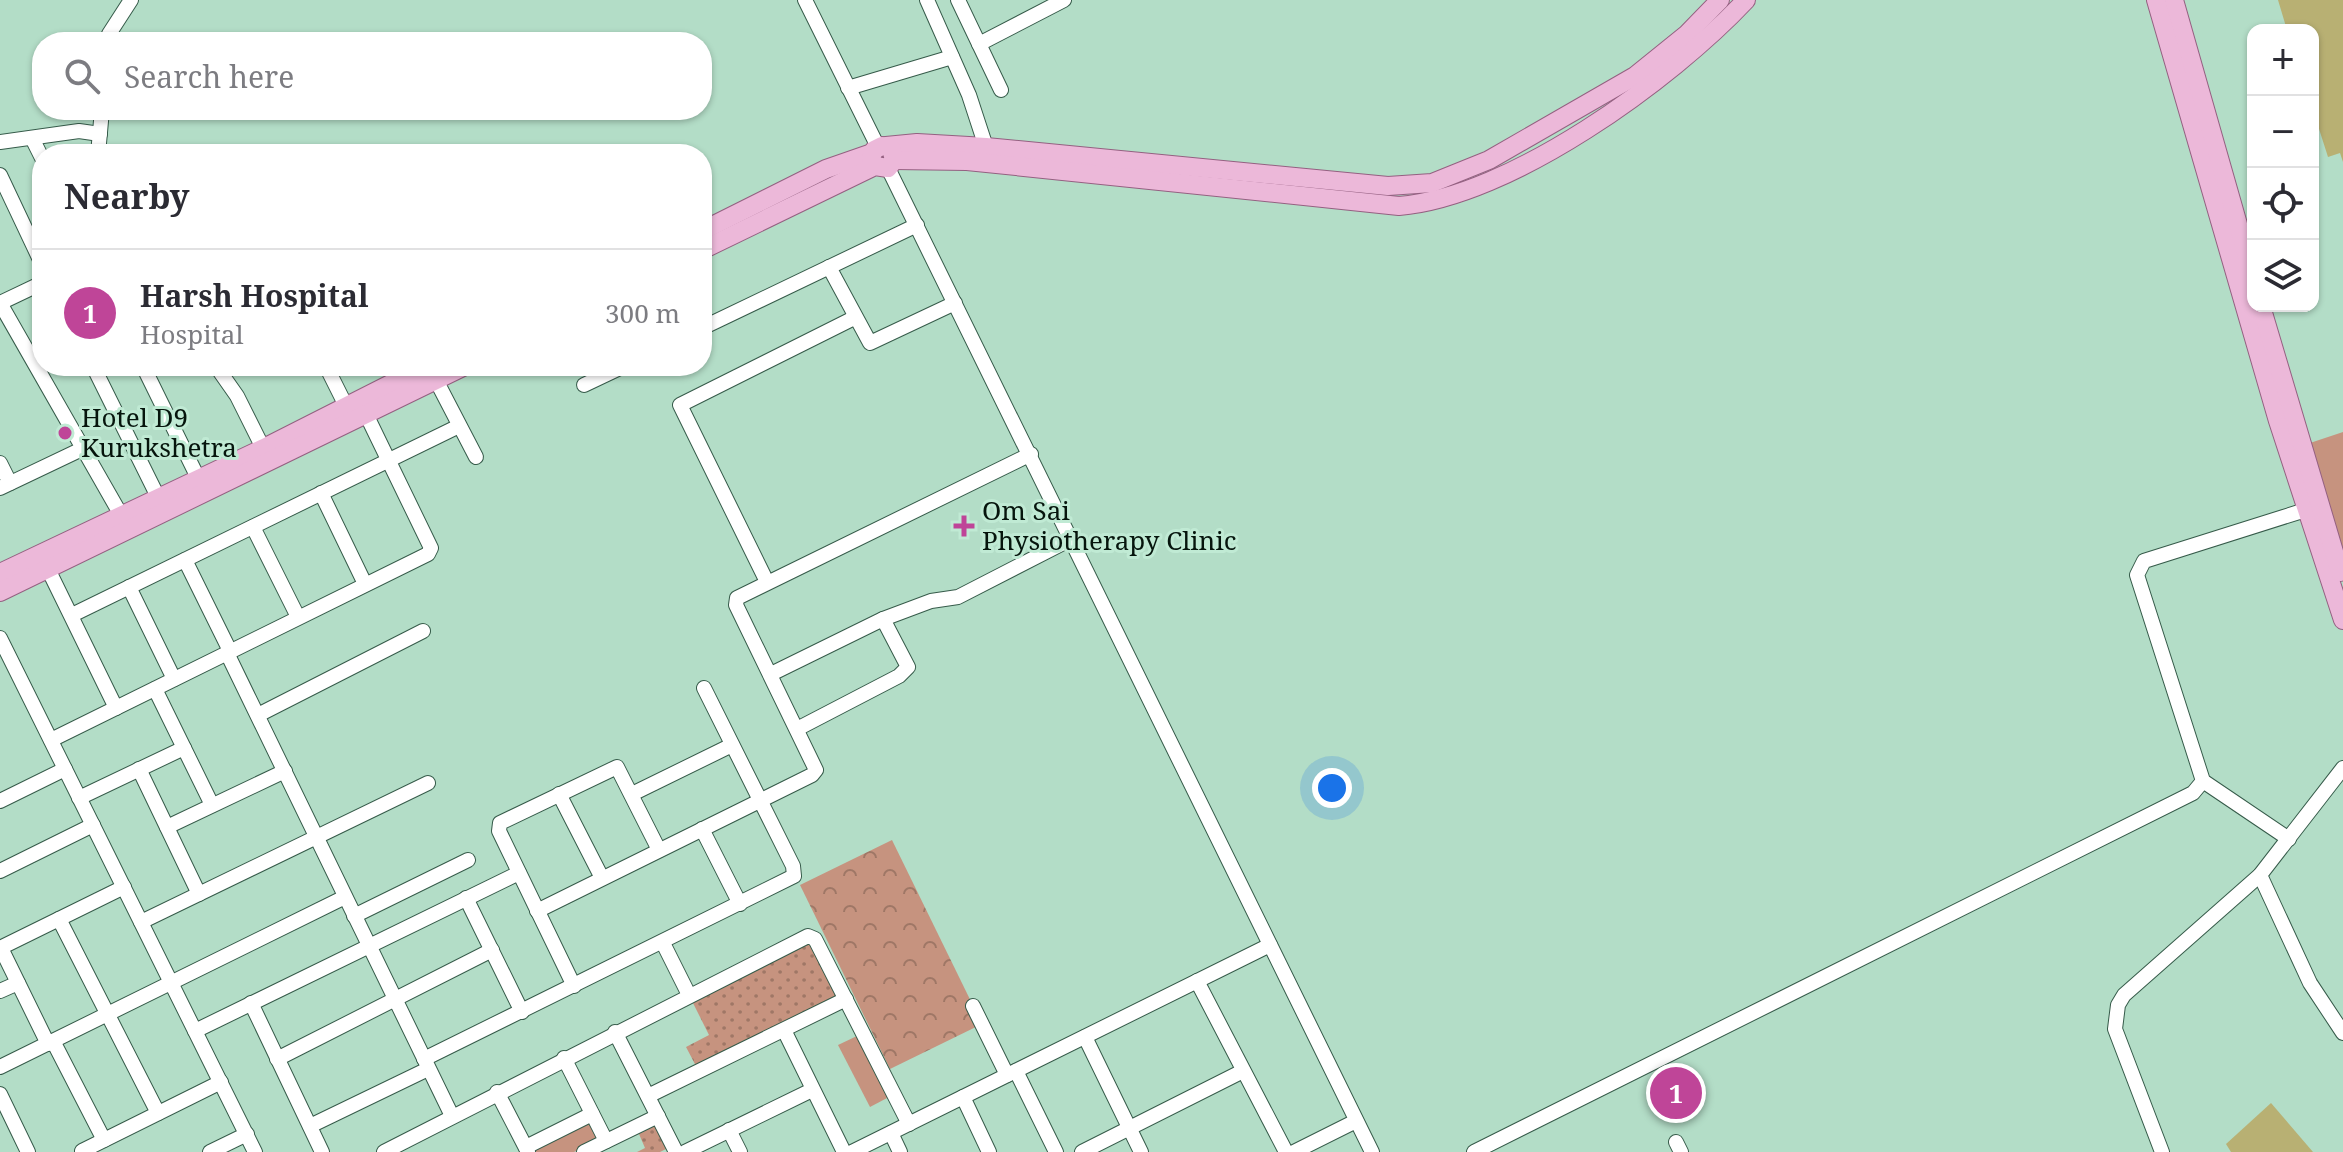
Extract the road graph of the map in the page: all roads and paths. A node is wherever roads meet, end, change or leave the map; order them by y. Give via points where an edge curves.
1 (131, 0) edge
2 (805, 0) edge
3 (927, 0) edge
4 (958, 0) edge
5 (1064, 0) edge
6 (1720, 0) edge
7 (1746, 0) edge
8 (2156, 0) edge
9 (2174, 0) edge
10 (110, 32) edge
11 (979, 44) junction
12 (952, 57) junction
13 (848, 88) junction
14 (1001, 90) dead end
15 (101, 120) edge
16 (100, 134) junction
17 (32, 138) junction
18 (0, 142) edge
19 (35, 144) edge
20 (99, 144) edge
21 (986, 147) junction
22 (882, 157) junction
23 (0, 175) edge
24 (6, 202) edge
25 (917, 225) junction
26 (712, 226) edge
27 (712, 245) edge
28 (32, 247) edge
29 (2247, 256) edge
30 (829, 267) junction
31 (32, 288) edge
32 (0, 303) edge
33 (955, 303) junction
34 (2263, 312) edge
35 (854, 318) junction
36 (712, 323) edge
37 (32, 358) edge
38 (42, 376) edge
39 (98, 376) edge
40 (148, 376) edge
41 (223, 376) edge
42 (331, 376) edge
43 (424, 376) edge
44 (426, 376) edge
45 (433, 376) edge
46 (603, 376) edge
47 (584, 385) dead end
48 (347, 408) junction
49 (366, 414) junction
50 (459, 426) junction
51 (84, 448) junction
52 (1031, 454) junction
53 (267, 456) junction
54 (476, 457) dead end
55 (389, 460) junction
56 (0, 463) edge
57 (5, 486) edge
58 (202, 486) junction
59 (321, 493) junction
60 (158, 497) junction
61 (2313, 507) junction
62 (121, 515) junction
63 (253, 527) junction
64 (1073, 538) junction
65 (185, 560) junction
66 (48, 569) junction
67 (0, 573) edge
68 (2343, 581) edge
69 (767, 582) junction
70 (365, 584) junction
71 (129, 587) junction
72 (0, 592) edge
73 (72, 615) junction
74 (298, 617) junction
75 (883, 619) junction
76 (2343, 620) edge
77 (423, 631) dead end
78 (1, 644) edge
79 (229, 652) junction
80 (771, 674) junction
81 (174, 679) junction
82 (704, 688) dead end
83 (155, 689) junction
84 (116, 708) junction
85 (258, 715) junction
86 (797, 729) junction
87 (51, 740) junction
88 (732, 745) junction
89 (184, 748) junction
90 (2343, 768) edge
91 (65, 769) junction
92 (139, 769) junction
93 (285, 771) junction
94 (2203, 781) junction
95 (428, 783) dead end
96 (559, 794) junction
97 (632, 794) junction
98 (79, 798) junction
99 (759, 800) junction
100 (0, 801) edge
101 (212, 805) junction
102 (93, 825) junction
103 (167, 827) junction
104 (702, 829) junction
105 (317, 837) junction
106 (2289, 839) junction
107 (659, 850) junction
108 (468, 860) dead end
109 (0, 871) edge
110 (519, 873) junction
111 (2260, 875) junction
112 (602, 878) junction
113 (124, 887) junction
114 (199, 894) junction
115 (345, 897) junction
116 (466, 898) junction
117 (740, 904) junction
118 (537, 911) junction
119 (354, 916) junction
120 (59, 919) junction
121 (141, 922) junction
122 (663, 943) junction
123 (1270, 945) junction
124 (369, 946) junction
125 (0, 948) edge
126 (492, 950) junction
127 (1197, 981) junction
128 (18, 983) junction
129 (171, 983) junction
130 (574, 986) junction
131 (0, 991) edge
132 (689, 995) junction
133 (846, 999) junction
134 (395, 1000) junction
135 (251, 1003) junction
136 (973, 1006) dead end
137 (522, 1012) junction
138 (107, 1014) junction
139 (784, 1030) junction
140 (195, 1031) junction
141 (615, 1032) junction
142 (2343, 1033) edge
143 (1085, 1037) junction
144 (50, 1042) junction
145 (564, 1058) junction
146 (277, 1059) junction
147 (426, 1064) junction
148 (0, 1067) edge
149 (1243, 1071) junction
150 (1011, 1073) junction
151 (221, 1082) junction
152 (812, 1090) junction
153 (497, 1092) junction
154 (0, 1094) edge
155 (648, 1096) junction
156 (963, 1097) junction
157 (158, 1113) junction
158 (592, 1114) junction
159 (452, 1116) junction
160 (658, 1116) junction
161 (1356, 1121) junction
162 (909, 1124) junction
163 (310, 1126) junction
164 (1130, 1128) junction
165 (729, 1130) junction
166 (891, 1133) junction
167 (247, 1134) junction
168 (104, 1140) junction
169 (606, 1141) junction
170 (1493, 1148) edge
171 (527, 1150) edge
172 (82, 1151) edge
173 (587, 1151) edge
174 (28, 1152) edge
175 (210, 1152) edge
176 (255, 1152) edge
177 (322, 1152) edge
178 (384, 1152) edge
179 (676, 1152) edge
180 (685, 1152) edge
181 (740, 1152) edge
182 (844, 1152) edge
183 (852, 1152) edge
184 (900, 1152) edge
185 (989, 1152) edge
186 (1056, 1152) edge
187 (1082, 1152) edge
188 (1141, 1152) edge
189 (1286, 1152) edge
190 (1294, 1152) edge
191 (1372, 1152) edge
192 (1474, 1152) edge
193 (2162, 1152) edge

1 - 10 street
2 - 13 street
3 - 12 street
4 - 11 street
5 - 11 street
6 - 21 main road via 1635,76 1489,160 1432,183 1375,185
7 - 22 main road via 1634,99 1533,160 1428,204 1399,206 967,161
8 - 61 main road via 2278,421
9 - 29 main road
11 - 14 street
12 - 13 street
12 - 21 street
13 - 22 street
15 - 16 street
16 - 17 street via 79,131
16 - 20 street
17 - 18 street
17 - 19 street
21 - 22 main road via 917,143
22 - 25 street
22 - 26 main road via 826,169
22 - 27 main road
23 - 24 street
24 - 28 street
25 - 30 street
25 - 33 street
30 - 35 street
30 - 36 street
31 - 32 street
32 - 37 street
33 - 35 street via 870,343
33 - 52 street
34 - 61 main road
35 - 69 street via 680,405
38 - 51 street
39 - 60 street
40 - 58 street
41 - 53 street
42 - 48 street
43 - 48 main road
44 - 49 main road
45 - 50 street
46 - 47 street
48 - 53 main road
49 - 53 main road
49 - 55 street
50 - 54 street
50 - 55 street
51 - 57 street
51 - 62 street
52 - 64 street
52 - 69 street
53 - 58 main road
55 - 59 street
55 - 70 street via 431,551
56 - 57 street
58 - 60 main road
58 - 66 main road
59 - 63 street
59 - 70 street
60 - 62 main road
61 - 68 main road
61 - 76 main road
61 - 94 street via 2138,567
62 - 67 main road
63 - 65 street
63 - 74 street
64 - 75 street via 958,597
64 - 123 street
65 - 71 street
65 - 79 street
66 - 72 main road
66 - 73 street
69 - 80 street via 737,598 736,605
70 - 74 street
71 - 73 street
71 - 81 street
73 - 84 street
74 - 79 street
75 - 80 street
75 - 86 street via 906,672
77 - 85 street
78 - 87 street
79 - 81 street
79 - 85 street
80 - 86 street
81 - 83 street
82 - 88 street
83 - 84 street
83 - 89 street
84 - 87 street
85 - 93 street
86 - 99 street via 816,770
87 - 91 street
88 - 97 street
88 - 99 street
89 - 92 street
89 - 101 street
90 - 106 street
91 - 98 street
91 - 100 street
92 - 98 street
92 - 103 street
93 - 101 street
93 - 105 street
94 - 106 street
94 - 170 street via 2179,801
95 - 105 street
96 - 97 street via 614,767
96 - 110 street via 500,823
96 - 112 street
97 - 107 street
98 - 102 street
99 - 104 street
99 - 117 street via 794,876
101 - 103 street
102 - 109 street
102 - 113 street
103 - 114 street
104 - 107 street
104 - 117 street
105 - 114 street
105 - 115 street
106 - 111 street
107 - 112 street
108 - 119 street
110 - 116 street
110 - 118 street
111 - 142 street via 2310,983
111 - 193 street via 2118,1005 2115,1029
112 - 118 street
113 - 120 street
113 - 121 street
114 - 121 street
115 - 119 street
115 - 129 street
116 - 124 street
116 - 126 street
117 - 122 street
118 - 130 street
119 - 124 street
120 - 125 street
120 - 138 street
121 - 129 street
122 - 130 street
122 - 132 street
123 - 127 street
123 - 161 street
124 - 134 street
124 - 135 street
125 - 128 street
126 - 134 street
126 - 137 street
127 - 143 street
127 - 149 street
128 - 131 street
128 - 144 street
129 - 138 street
129 - 140 street
130 - 137 street
132 - 133 street via 808,936 815,939
132 - 141 street
133 - 139 street
133 - 162 street
134 - 146 street
134 - 147 street
135 - 140 street
135 - 146 street
136 - 150 street
137 - 147 street
138 - 144 street
138 - 157 street
139 - 152 street
139 - 155 street
140 - 151 street
141 - 145 street
141 - 155 street
143 - 150 street
143 - 164 street
144 - 148 street
144 - 168 street
145 - 153 street
145 - 158 street
146 - 163 street
147 - 159 street
147 - 163 street
149 - 164 street
149 - 189 street
150 - 156 street
150 - 186 street
151 - 157 street
151 - 167 street
152 - 165 street
152 - 182 street
153 - 159 street
153 - 171 street
154 - 174 street
155 - 160 street
156 - 162 street
156 - 185 street
157 - 168 street
158 - 169 street
158 - 171 street
159 - 178 street
160 - 169 street
160 - 179 street
161 - 190 street
161 - 191 street
162 - 166 street
163 - 177 street
164 - 187 street
164 - 188 street
165 - 180 street
165 - 181 street
166 - 183 street
166 - 184 street
167 - 175 street
167 - 176 street
168 - 172 street
169 - 173 street
170 - 192 street

